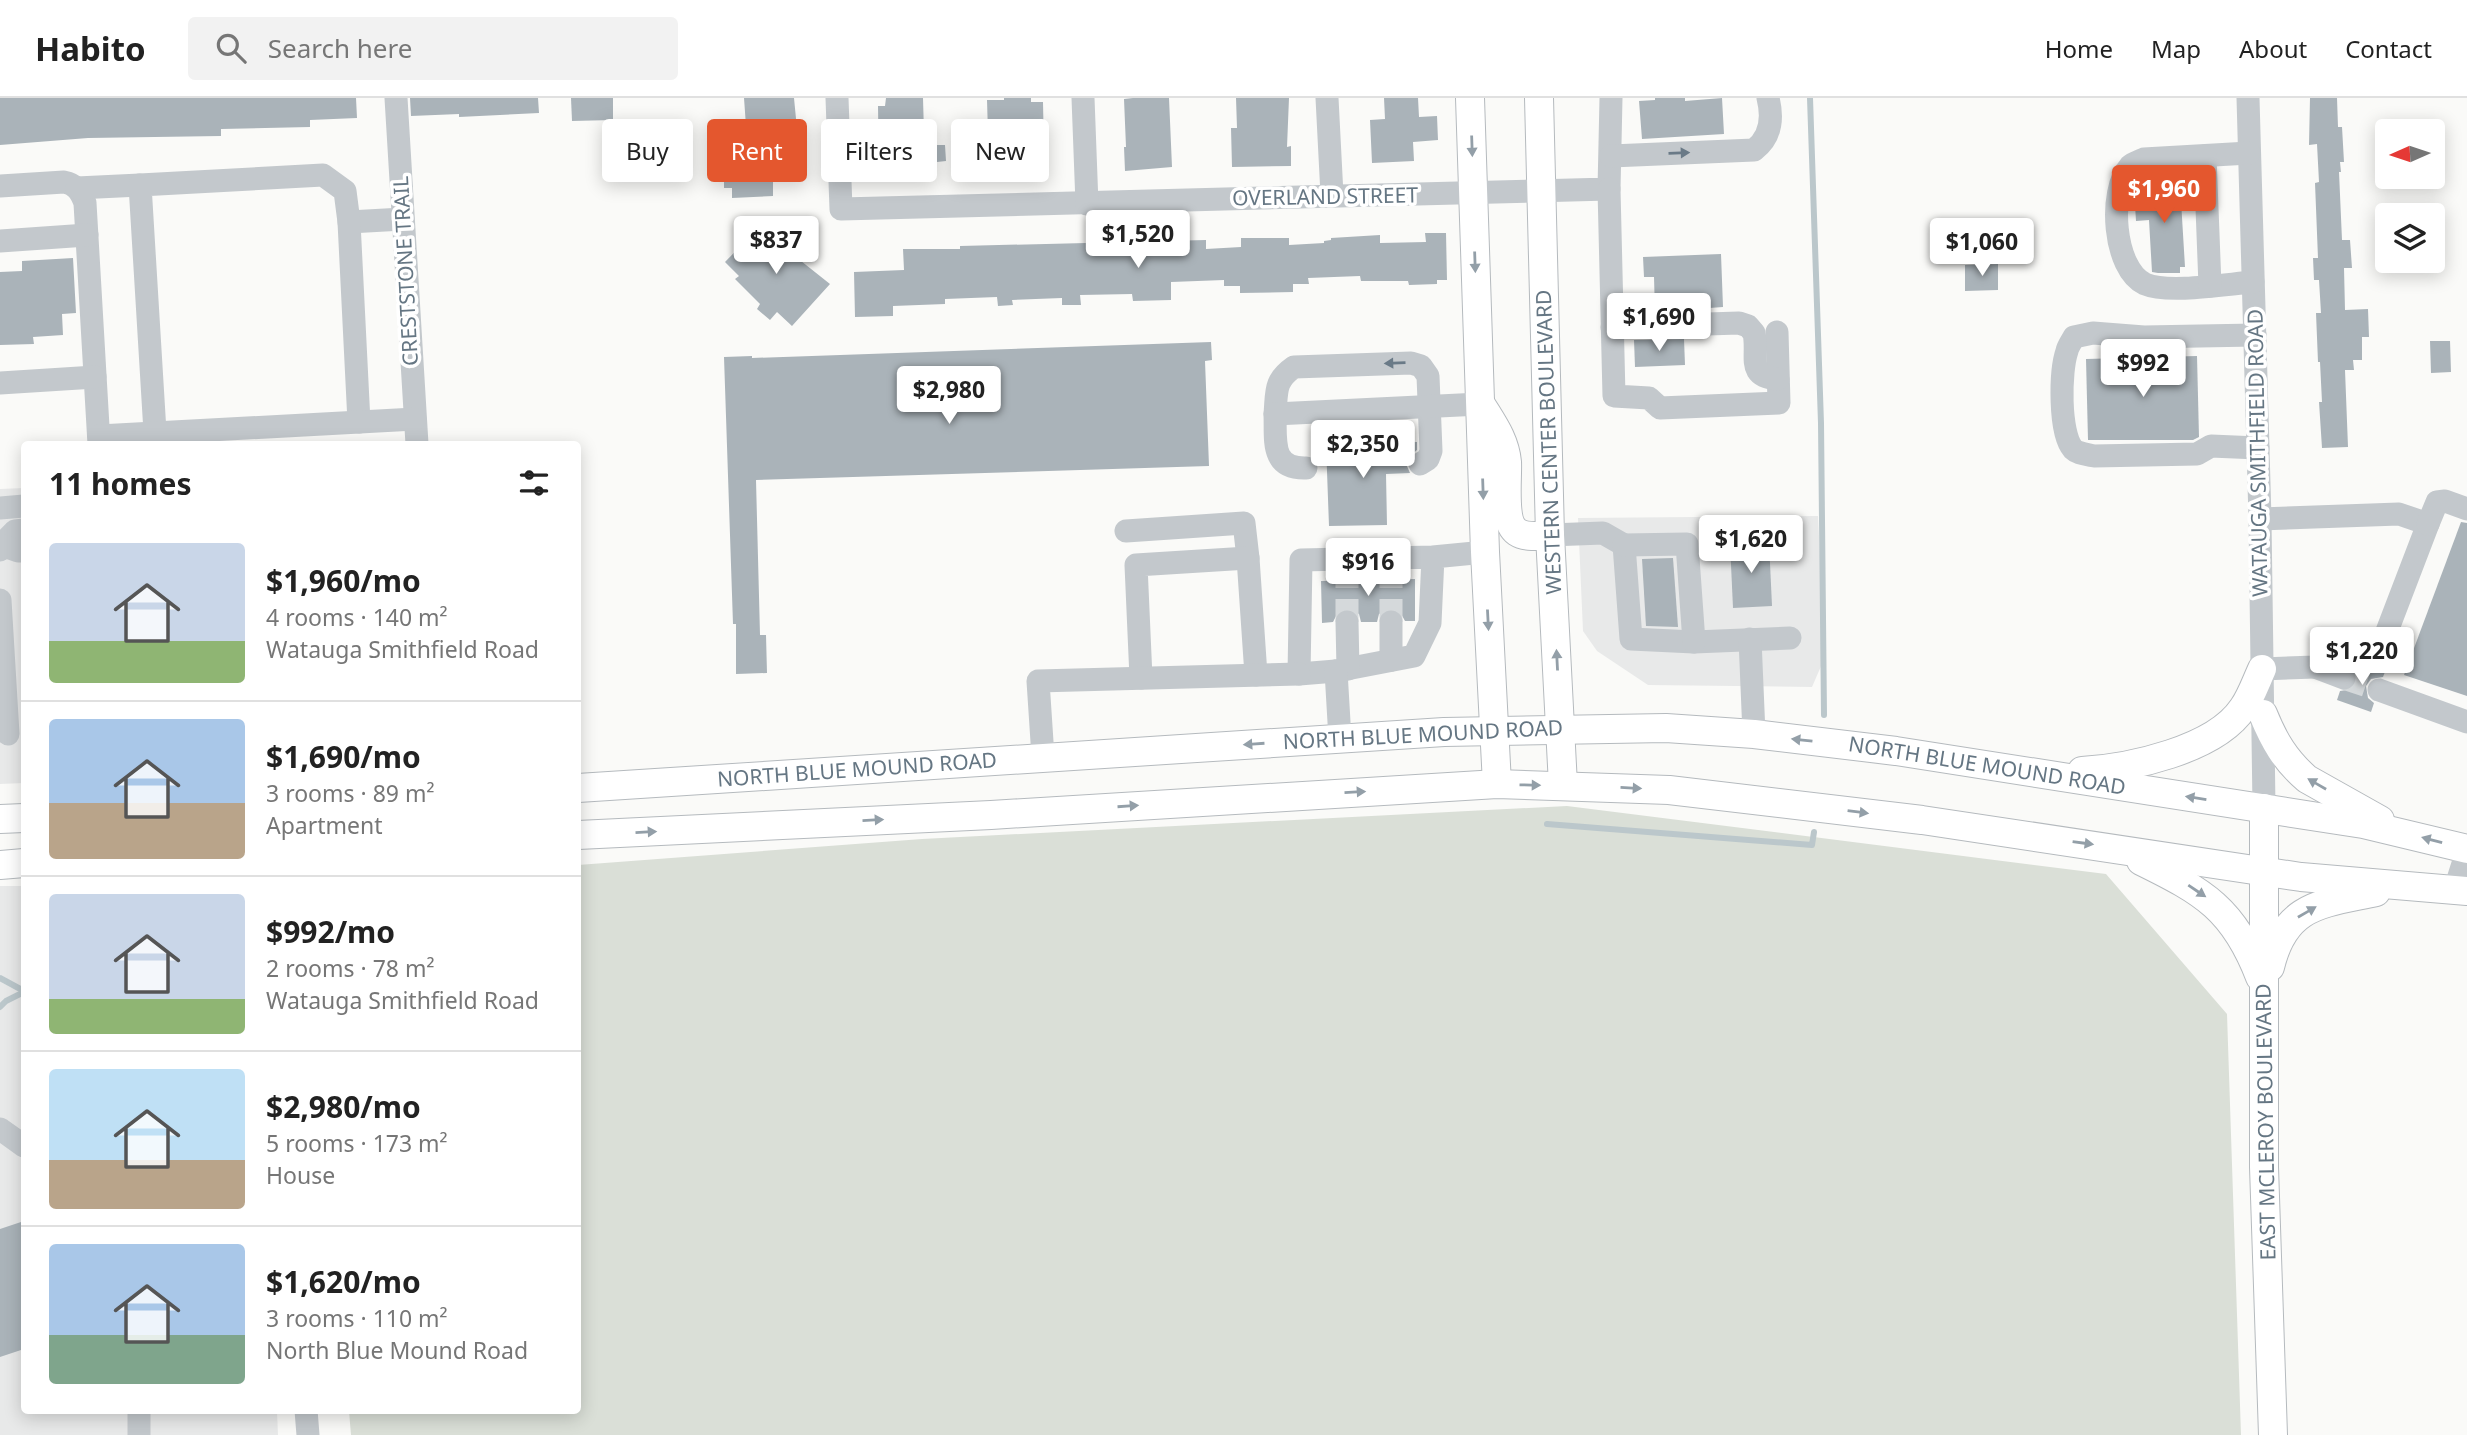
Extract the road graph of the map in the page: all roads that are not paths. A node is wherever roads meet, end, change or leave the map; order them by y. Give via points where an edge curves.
1 (396, 98) edge
2 (837, 98) edge
3 (1083, 98) edge
4 (1327, 98) edge
5 (1471, 98) edge
6 (1539, 98) edge
7 (1611, 98) edge
8 (1768, 98) edge
9 (2248, 98) edge
10 (2249, 153) junction
11 (1611, 156) junction
12 (2205, 156) junction
13 (140, 185) junction
14 (0, 186) edge
15 (77, 188) junction
16 (1609, 189) junction
17 (1542, 192) junction
18 (1473, 193) junction
19 (1332, 195) junction
20 (1087, 204) junction
21 (403, 219) junction
22 (349, 222) junction
23 (87, 235) junction
24 (0, 241) edge
25 (2253, 282) junction
26 (2210, 286) junction
27 (1612, 327) junction
28 (1777, 332) dead end
29 (2255, 335) junction
30 (95, 377) junction
31 (1778, 379) junction
32 (0, 383) edge
33 (1480, 404) junction
34 (1429, 406) junction
35 (1275, 414) junction
36 (415, 419) junction
37 (359, 422) junction
38 (155, 432) junction
39 (99, 440) edge
40 (417, 441) edge
41 (2258, 447) junction
42 (1420, 464) dead end
43 (1306, 468) dead end
44 (21, 506) edge
45 (0, 508) edge
46 (2467, 509) edge
47 (2260, 519) junction
48 (2428, 524) junction
49 (21, 530) edge
50 (1126, 531) dead end
51 (1550, 535) junction
52 (1, 545) edge
53 (1624, 545) junction
54 (0, 550) edge
55 (21, 551) edge
56 (1485, 552) junction
57 (1433, 557) junction
58 (1248, 558) junction
59 (0, 600) edge
60 (1346, 622) tunnel mouth
61 (1391, 622) tunnel mouth
62 (1790, 638) dead end
63 (1750, 639) junction
64 (1694, 642) junction
65 (1391, 660) junction
66 (2315, 667) junction
67 (1342, 670) junction
68 (2262, 670) junction
69 (1299, 674) junction
70 (1256, 676) junction
71 (1141, 678) junction
72 (2344, 678) tunnel mouth
73 (2379, 690) tunnel mouth
74 (2263, 714) junction
75 (2467, 722) edge
76 (1560, 728) junction
77 (1494, 730) junction
78 (11, 734) edge
79 (1754, 734) junction
80 (1340, 738) junction
81 (1043, 758) junction
82 (2036, 773) junction
83 (1497, 784) junction
84 (1563, 785) junction
85 (581, 789) edge
86 (2264, 808) junction
87 (21, 818) edge
88 (0, 819) edge
89 (2398, 831) junction
90 (581, 835) edge
91 (2115, 848) junction
92 (2467, 850) edge
93 (21, 863) edge
94 (0, 864) edge
95 (2264, 872) junction
96 (2402, 886) junction
97 (2461, 890) edge
98 (2265, 990) junction
99 (0, 1129) edge
100 (21, 1144) edge
101 (139, 1414) edge
102 (306, 1414) edge
103 (139, 1435) edge
104 (308, 1435) edge
105 (2273, 1435) edge

1 - 21 street, CRESTSTONE TRAIL
2 - 20 street, OVERLAND STREET via 841,209
3 - 20 street
4 - 19 street
5 -> 18 main road
6 - 17 main road, WESTERN CENTER BOULEVARD
7 - 11 street
11 -> 8 street via 1754,150 1768,132
9 - 10 street, WATAUGA SMITHFIELD ROAD
10 - 12 street
10 - 25 street, WATAUGA SMITHFIELD ROAD
11 - 16 street
12 - 26 street
12 - 26 street via 2144,159 2131,164 2120,183 2117,212 2122,257 2131,274 2146,285
13 - 15 street
13 - 22 street via 323,175 345,191
13 - 38 street
14 - 15 street via 64,182
15 - 23 street via 85,203
16 - 17 street, OVERLAND STREET
16 - 27 street
17 - 18 street, OVERLAND STREET
17 - 51 main road, WESTERN CENTER BOULEVARD
18 - 19 street, OVERLAND STREET
18 -> 33 main road
19 - 20 street, OVERLAND STREET
21 - 22 street
21 - 36 street, CRESTSTONE TRAIL
22 - 37 street
23 - 24 street
23 - 30 street
25 - 26 street
25 - 29 street, WATAUGA SMITHFIELD ROAD
27 - 31 street via 1739,323 1754,333 1758,373
27 - 31 street via 1614,396 1649,398 1660,408 1779,403
28 - 31 street
29 - 41 street, WATAUGA SMITHFIELD ROAD
29 - 41 street via 2094,333 2074,337 2060,393 2067,435 2078,452 2094,456 2197,454 2211,446
30 - 32 street
30 - 39 street
33 - 34 street
33 - 51 main road via 1502,439 1507,508 1513,527 1529,536
33 -> 56 main road
34 - 35 street
34 -> 35 street via 1427,376 1421,366 1294,367 1277,383
34 - 42 street via 1431,451
35 - 43 street via 1280,458 1286,466
36 - 37 street
36 - 40 street, CRESTSTONE TRAIL
37 - 38 street
38 - 39 street
41 - 47 street, WATAUGA SMITHFIELD ROAD
44 - 45 street
46 - 48 street via 2437,502
47 - 48 street via 2399,514
47 - 68 street, WATAUGA SMITHFIELD ROAD
48 - 66 street via 2384,639
49 - 52 street
50 - 58 street via 1244,523
51 - 53 street via 1603,533
76 -> 51 main road, WESTERN CENTER BOULEVARD
52 - 54 street
52 - 55 street
53 - 64 street via 1630,639
53 - 64 street via 1687,544
56 - 57 street
56 -> 77 main road
57 - 65 street via 1430,623 1414,656
57 - 69 street via 1391,568 1347,569 1301,560
58 - 70 street
58 - 71 street via 1136,565
59 - 78 street
60 - 67 street
61 - 65 street
62 - 63 street
63 - 64 street
63 - 79 street
65 - 67 street
66 - 68 street
66 - 72 street
67 - 69 street
67 - 80 street
68 - 74 street, WATAUGA SMITHFIELD ROAD
68 - 82 main road via 2243,709 2215,736 2192,747 2103,769
69 - 70 street
70 - 71 street
71 - 81 street via 1038,681
73 - 75 street
74 - 86 street, WATAUGA SMITHFIELD ROAD
89 -> 74 main road via 2307,779 2280,751
76 - 77 main road, NORTH BLUE MOUND ROAD
76 - 79 main road, NORTH BLUE MOUND ROAD
76 - 84 main road, WESTERN CENTER BOULEVARD
77 - 80 main road, NORTH BLUE MOUND ROAD
77 - 83 main road
82 -> 79 main road, NORTH BLUE MOUND ROAD
80 -> 81 main road, NORTH BLUE MOUND ROAD
81 - 85 main road, NORTH BLUE MOUND ROAD
86 -> 82 main road, NORTH BLUE MOUND ROAD
83 -> 84 main road
90 -> 83 main road
84 -> 91 main road via 1669,790
86 - 89 main road, NORTH BLUE MOUND ROAD
86 - 95 main road, EAST MCLEROY BOULEVARD
87 - 88 main road
92 -> 89 main road
91 - 95 main road
91 -> 98 main road via 2197,890 2226,915 2252,956
92 - 97 street
93 - 94 main road
95 - 96 main road
95 - 98 main road, EAST MCLEROY BOULEVARD
96 - 97 main road
98 -> 96 main road via 2275,946 2292,922 2318,906
98 - 105 main road, EAST MCLEROY BOULEVARD via 2264,1167
99 - 100 street
101 - 103 street
102 - 104 street

